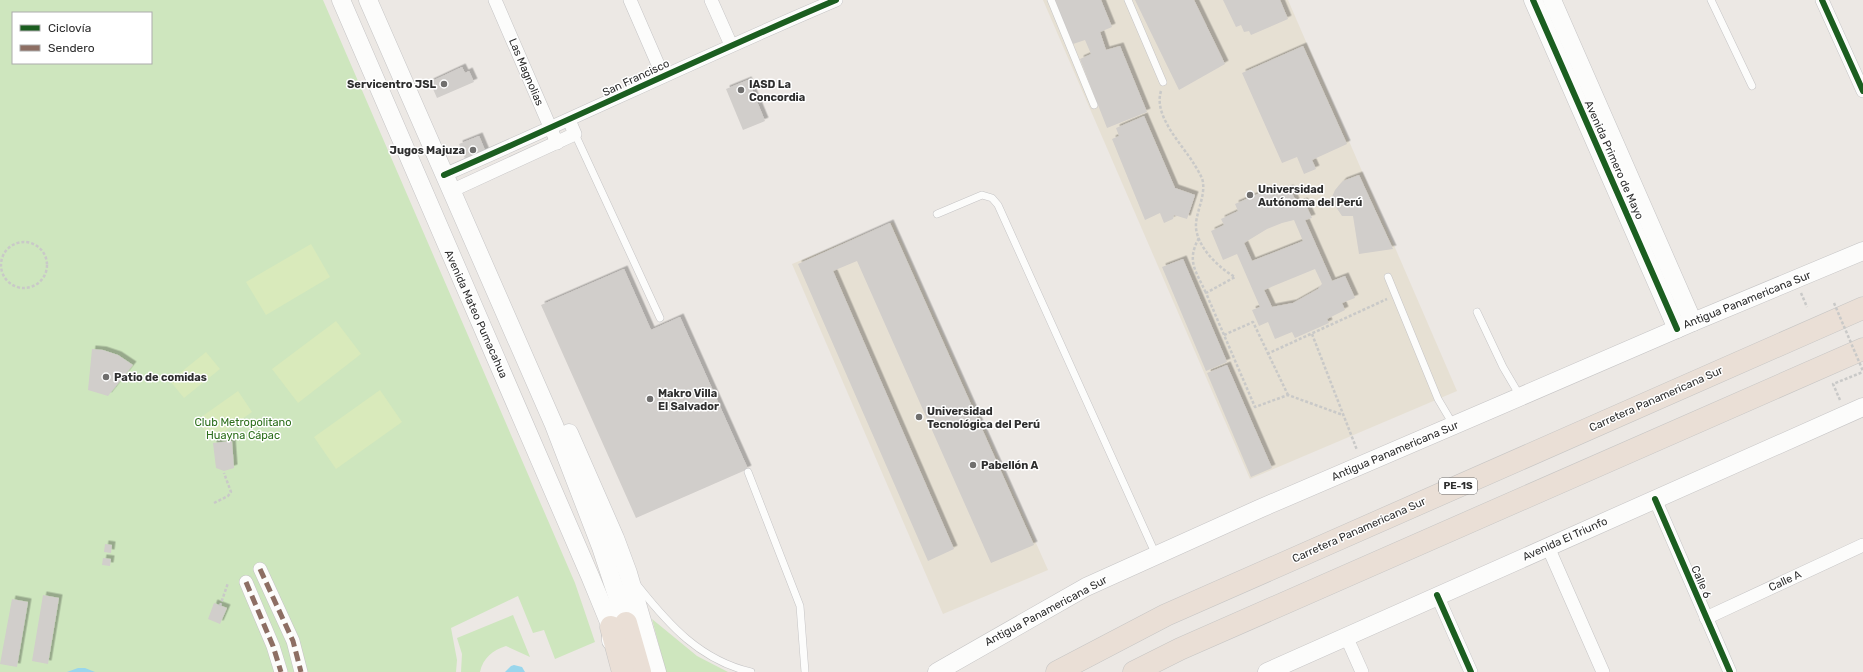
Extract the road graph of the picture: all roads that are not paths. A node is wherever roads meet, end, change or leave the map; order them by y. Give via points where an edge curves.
1 (341, 0) edge
2 (368, 0) edge
3 (495, 0) edge
4 (630, 0) edge
5 (711, 0) edge
6 (836, 0) edge
7 (1051, 0) edge
8 (1128, 0) edge
9 (1534, 0) edge
10 (1552, 0) edge
11 (1710, 0) edge
12 (1822, 0) edge
13 (731, 45) junction
14 (663, 76) junction
15 (1163, 82) road end
16 (1752, 86) dead end
17 (1863, 91) edge
18 (1094, 106) dead end
19 (569, 120) junction
20 (550, 129) junction
21 (575, 134) junction
22 (557, 143) junction
23 (448, 183) junction
24 (937, 214) dead end
25 (1863, 252) edge
26 (1388, 277) dead end
27 (494, 289) junction
28 (1863, 308) edge
29 (1477, 312) dead end
30 (660, 318) dead end
31 (1685, 325) junction
32 (1863, 349) edge
33 (1520, 396) junction
34 (1863, 407) edge
35 (1454, 426) junction
36 (748, 472) dead end
37 (1655, 499) junction
38 (1863, 545) edge
39 (1548, 547) junction
40 (1156, 556) junction
41 (260, 570) dead end
42 (628, 573) junction
43 (246, 582) dead end
44 (1437, 595) junction
45 (1706, 618) junction
46 (618, 625) junction
47 (1346, 636) junction
48 (281, 672) edge
49 (301, 672) edge
50 (612, 672) edge
51 (623, 672) edge
52 (640, 672) edge
53 (657, 672) edge
54 (751, 672) edge
55 (805, 672) edge
56 (937, 672) edge
57 (1057, 672) edge
58 (1134, 672) edge
59 (1267, 672) edge
60 (1362, 672) edge
61 (1471, 672) edge
62 (1603, 672) edge
63 (1730, 672) edge

1 - 46 main road, Avenida Mateo Pumacahua via 449,253
2 - 23 main road
3 - 20 street, Las Magnolias
4 - 14 street
5 - 13 street
6 - 13 street, San Francisco
7 - 18 lane
8 - 15 lane
9 - 31 main road, Avenida Primero de Mayo
10 - 31 main road, Avenida Primero de Mayo
11 - 16 lane
12 - 17 street
13 - 14 street, San Francisco
14 - 19 street, San Francisco
19 - 20 street, San Francisco
19 - 21 street
20 - 22 street, Las Magnolias
20 - 23 street, San Francisco
21 - 22 street
21 - 30 lane
22 - 23 street
23 - 27 main road
24 - 40 lane via 982,195 992,198 998,205
25 - 31 main road, Antigua Panamericana Sur
26 - 35 lane via 1438,399
27 - 42 main road via 525,332
27 - 46 main road via 554,425 601,547
28 - 57 highway, Carretera Panamericana Sur / PE-1S via 1166,615
29 - 33 lane
31 - 33 main road, Antigua Panamericana Sur
32 - 58 highway via 1180,649
33 - 35 main road, Antigua Panamericana Sur
34 - 37 main road, Avenida El Triunfo
35 - 40 main road, Antigua Panamericana Sur
36 - 55 lane via 800,606
37 - 39 main road, Avenida El Triunfo
37 - 45 street, Calle 6
38 - 45 street, Calle A
39 - 44 main road, Avenida El Triunfo
39 - 62 street
40 - 56 main road, Antigua Panamericana Sur via 1086,587
41 - 49 street via 293,641
42 - 53 main road
42 - 54 lane via 678,633 699,650 724,663
43 - 48 street
44 - 47 main road, Avenida El Triunfo
44 - 61 street
45 - 63 street, Calle 6
46 - 50 main road
46 - 51 highway
46 - 52 highway
47 - 59 main road, Avenida El Triunfo
47 - 60 street

